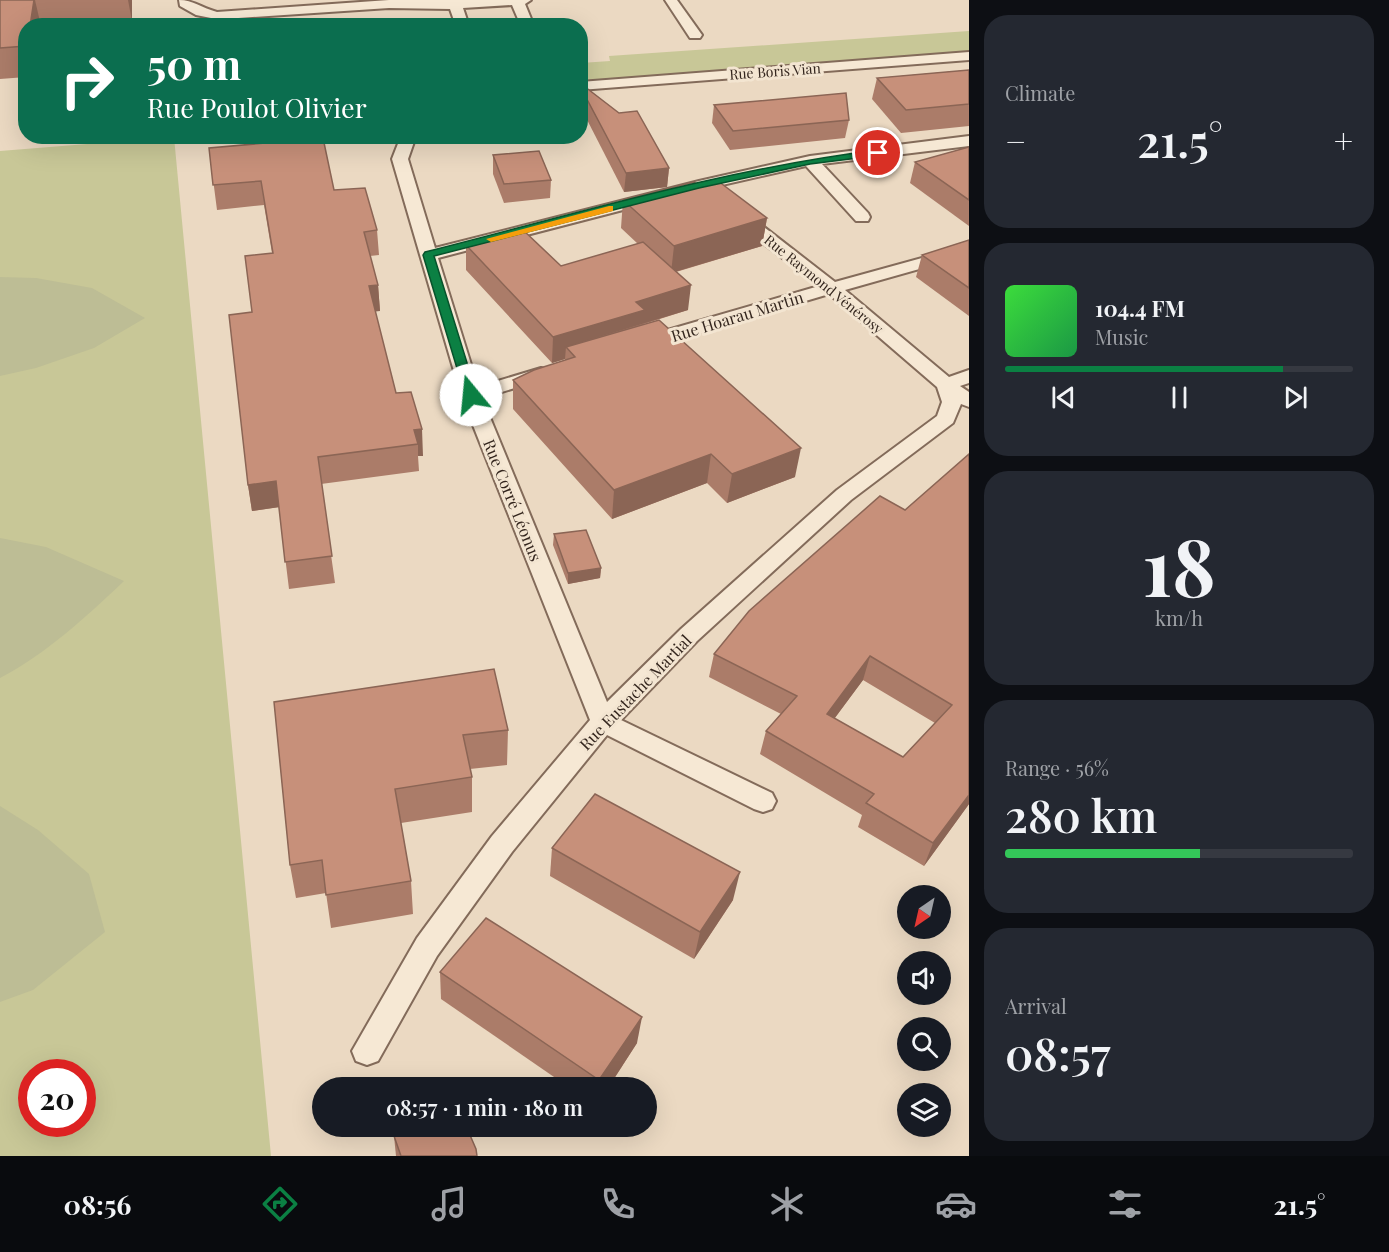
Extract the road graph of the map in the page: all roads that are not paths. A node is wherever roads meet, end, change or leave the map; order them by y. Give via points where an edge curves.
1 (185, 0) edge
2 (521, 0) edge
3 (671, 0) edge
4 (330, 4) edge
5 (455, 4) junction
6 (212, 18) edge
7 (238, 18) edge
8 (460, 18) edge
9 (526, 18) edge
10 (695, 35) dead end
11 (969, 56) edge
12 (588, 85) edge
13 (969, 141) edge
14 (406, 144) edge
15 (810, 161) junction
16 (699, 186) junction
17 (862, 217) dead end
18 (969, 250) edge
19 (428, 255) junction
20 (832, 288) junction
21 (629, 348) edge
22 (561, 368) edge
23 (958, 380) edge
24 (471, 395) junction
25 (969, 400) edge
26 (603, 722) junction
27 (763, 801) dead end
28 (367, 1051) dead end

1 - 6 lane
2 - 5 lane
2 - 9 lane
3 - 10 lane
4 - 5 lane
4 - 7 lane
5 - 8 lane
11 - 12 lane, Rue Boris Vian
13 - 15 lane
14 - 19 lane, Rue Corré Léonus via 400,159
15 - 16 lane
15 - 17 lane
16 - 19 lane
16 - 20 lane, Rue Raymond Vénérosy
18 - 20 lane, Rue Hoarau Martin
19 - 24 lane, Rue Corré Léonus
20 - 21 lane, Rue Hoarau Martin
20 - 23 lane, Rue Raymond Vénérosy
22 - 24 lane
23 - 25 lane, Rue Raymond Vénérosy
23 - 26 lane, Rue Eustache Martial via 946,419 844,495 688,635
24 - 26 lane, Rue Corré Léonus
26 - 27 lane
26 - 28 lane, Rue Eustache Martial via 502,844 427,947

